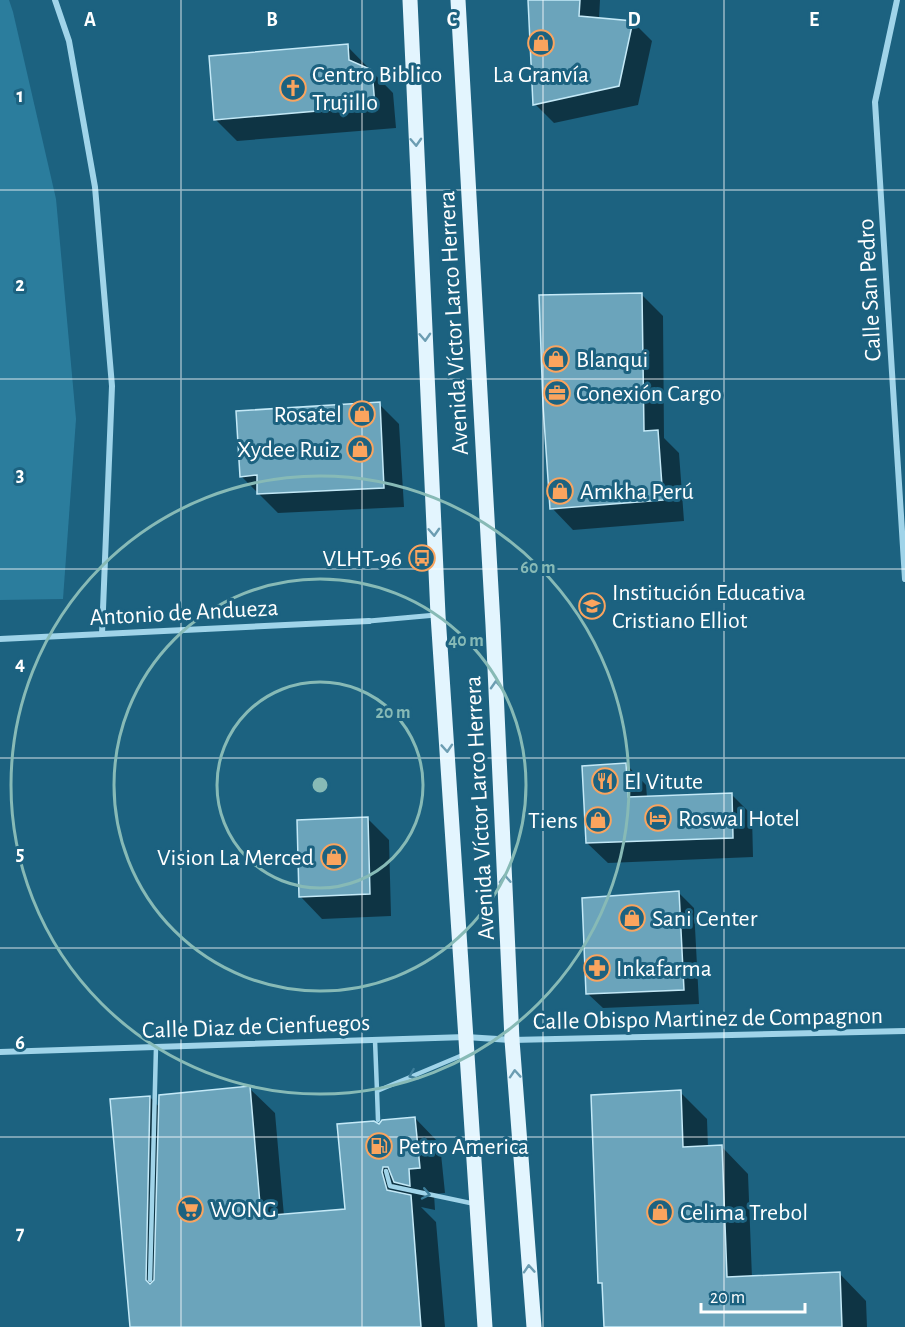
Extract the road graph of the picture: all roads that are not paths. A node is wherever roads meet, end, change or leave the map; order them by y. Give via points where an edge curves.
1 (56, 0) edge
2 (410, 0) edge
3 (458, 0) edge
4 (897, 0) edge
5 (903, 524) edge
6 (905, 579) edge
7 (438, 615) junction
8 (369, 621) joint
9 (102, 634) junction
10 (0, 639) edge
11 (905, 1031) edge
12 (375, 1040) junction
13 (512, 1040) junction
14 (466, 1045) junction
15 (156, 1047) junction
16 (0, 1052) edge
17 (377, 1090) junction
18 (378, 1120) dead end
19 (387, 1171) dead end
20 (477, 1204) junction
21 (150, 1281) dead end
22 (485, 1327) edge
23 (534, 1327) edge

1 - 9 street via 69,41 95,187 112,386
2 -> 7 main road, Avenida Víctor Larco Herrera
13 -> 3 main road, Avenida Víctor Larco Herrera
4 - 5 street, Calle San Pedro via 875,102
5 - 6 street, Calle San Pedro
7 - 8 street
7 -> 14 main road, Avenida Víctor Larco Herrera
8 - 9 street, Antonio de Andueza
9 - 10 street, Antonio de Andueza
11 - 13 street, Calle Obispo Martinez de Compagnon
12 - 14 street, Calle Diaz de Cienfuegos
12 - 15 street, Calle Diaz de Cienfuegos
12 - 17 lane
13 - 14 street, Calle Diaz de Cienfuegos
23 -> 13 main road, Avenida Víctor Larco Herrera
14 -> 17 lane
14 - 20 main road, Avenida Víctor Larco Herrera
15 - 16 street, Calle Diaz de Cienfuegos
15 - 21 lane
17 - 18 lane
19 -> 20 lane via 390,1186
20 - 22 main road, Avenida Víctor Larco Herrera

